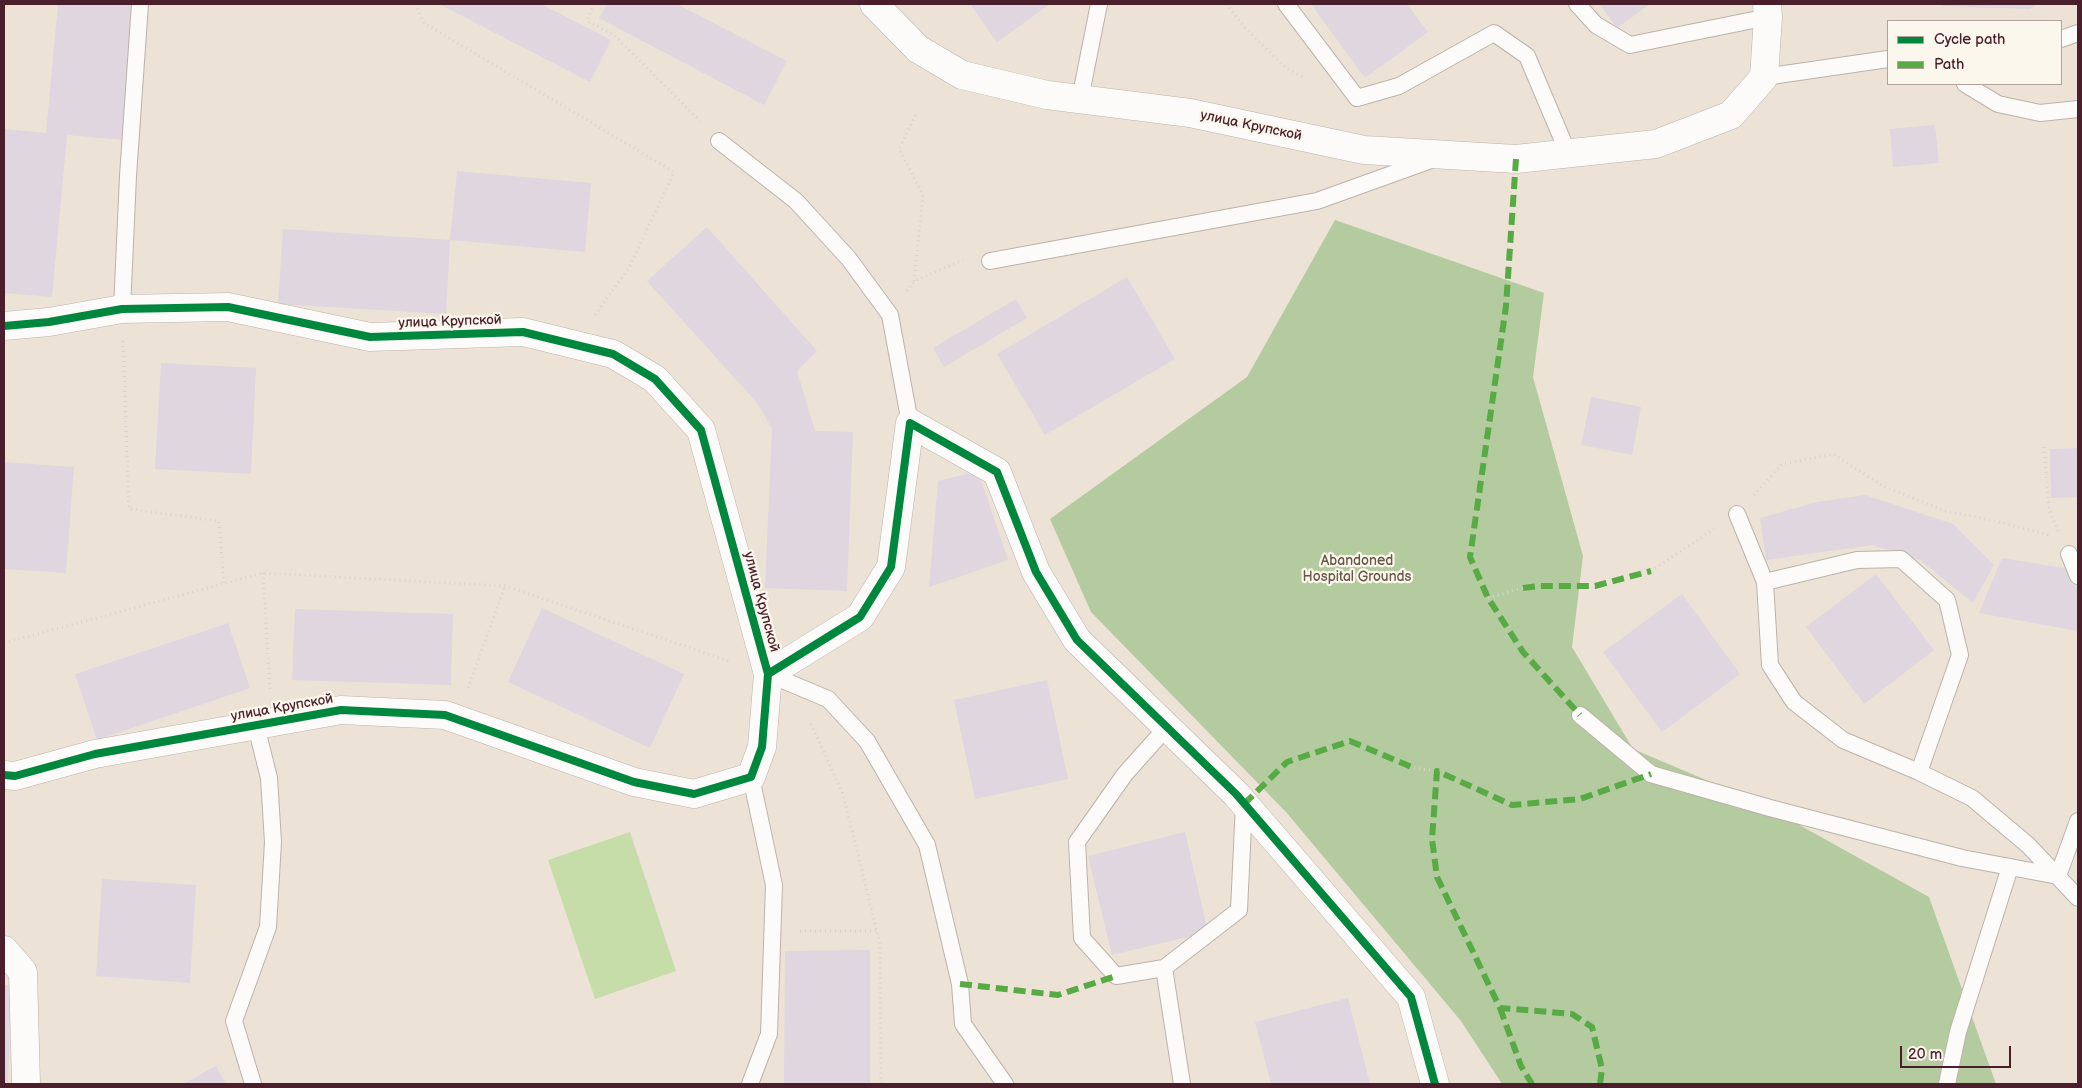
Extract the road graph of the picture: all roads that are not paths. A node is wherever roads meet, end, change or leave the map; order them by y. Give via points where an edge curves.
1 (140, 4) edge
2 (874, 4) edge
3 (1099, 4) edge
4 (1286, 4) edge
5 (1577, 4) edge
6 (1767, 11) edge
7 (2078, 33) edge
8 (2062, 39) edge
9 (1887, 59) edge
10 (1764, 77) junction
11 (1967, 85) edge
12 (1080, 99) junction
13 (2078, 109) edge
14 (719, 141) road end
15 (1568, 153) junction
16 (1443, 156) junction
17 (990, 261) dead end
18 (122, 309) junction
19 (4, 326) edge
20 (910, 423) junction
21 (1737, 514) road end
22 (2069, 554) road end
23 (2078, 576) edge
24 (1765, 582) junction
25 (768, 674) junction
26 (1580, 715) dead end
27 (264, 725) junction
28 (1167, 727) junction
29 (1919, 772) junction
30 (4, 775) edge
31 (751, 777) junction
32 (1244, 804) junction
33 (2078, 821) edge
34 (2010, 867) junction
35 (2058, 876) junction
36 (2078, 898) edge
37 (4, 950) edge
38 (1164, 968) junction
39 (26, 1084) edge
40 (253, 1084) edge
41 (750, 1084) edge
42 (1006, 1084) edge
43 (1182, 1084) edge
44 (1436, 1084) edge
45 (1947, 1084) edge

1 - 18 lane
2 - 12 street, улица Крупской via 918,49 962,75 1047,95
3 - 12 lane
4 - 15 lane via 1357,98 1399,86 1494,33 1527,56
5 - 6 lane via 1596,25 1630,45
6 - 10 street
7 - 8 lane
9 - 10 lane
10 - 15 street, улица Крупской via 1731,115 1656,144
11 - 13 lane via 1998,104 2040,113
12 - 16 street, улица Крупской via 1190,113 1364,150
14 - 20 lane via 796,201 849,259 890,315
15 - 16 street, улица Крупской via 1516,159
16 - 17 lane via 1317,201
18 - 19 street, улица Крупской
18 - 25 street, улица Крупской via 228,307 370,337 523,332 613,354 655,379 701,430
20 - 25 street via 891,566 860,617
20 - 28 street via 997,472 1036,572 1077,640
21 - 24 lane
22 - 23 lane
24 - 29 lane via 1770,665 1794,702 1843,740
24 - 29 lane via 1858,560 1901,559 1947,600 1960,655
25 - 31 street, улица Крупской via 762,747
25 - 42 lane via 828,700 866,741 927,845 960,984 963,1024
26 - 34 lane via 1651,774 1962,858
27 - 30 street, улица Крупской via 95,754 15,776
27 - 31 street, улица Крупской via 341,710 445,714 634,782 694,794
27 - 40 lane via 272,842 268,927 234,1021
28 - 32 street
28 - 38 lane via 1125,774 1076,842 1082,938 1116,976
29 - 35 lane via 1972,798 2028,845
31 - 41 lane via 774,885 769,1034
32 - 38 lane via 1239,910
32 - 44 street via 1411,998
33 - 35 lane
34 - 35 lane
34 - 45 lane via 1958,1032
35 - 36 lane
37 - 39 street via 23,972
38 - 43 lane

